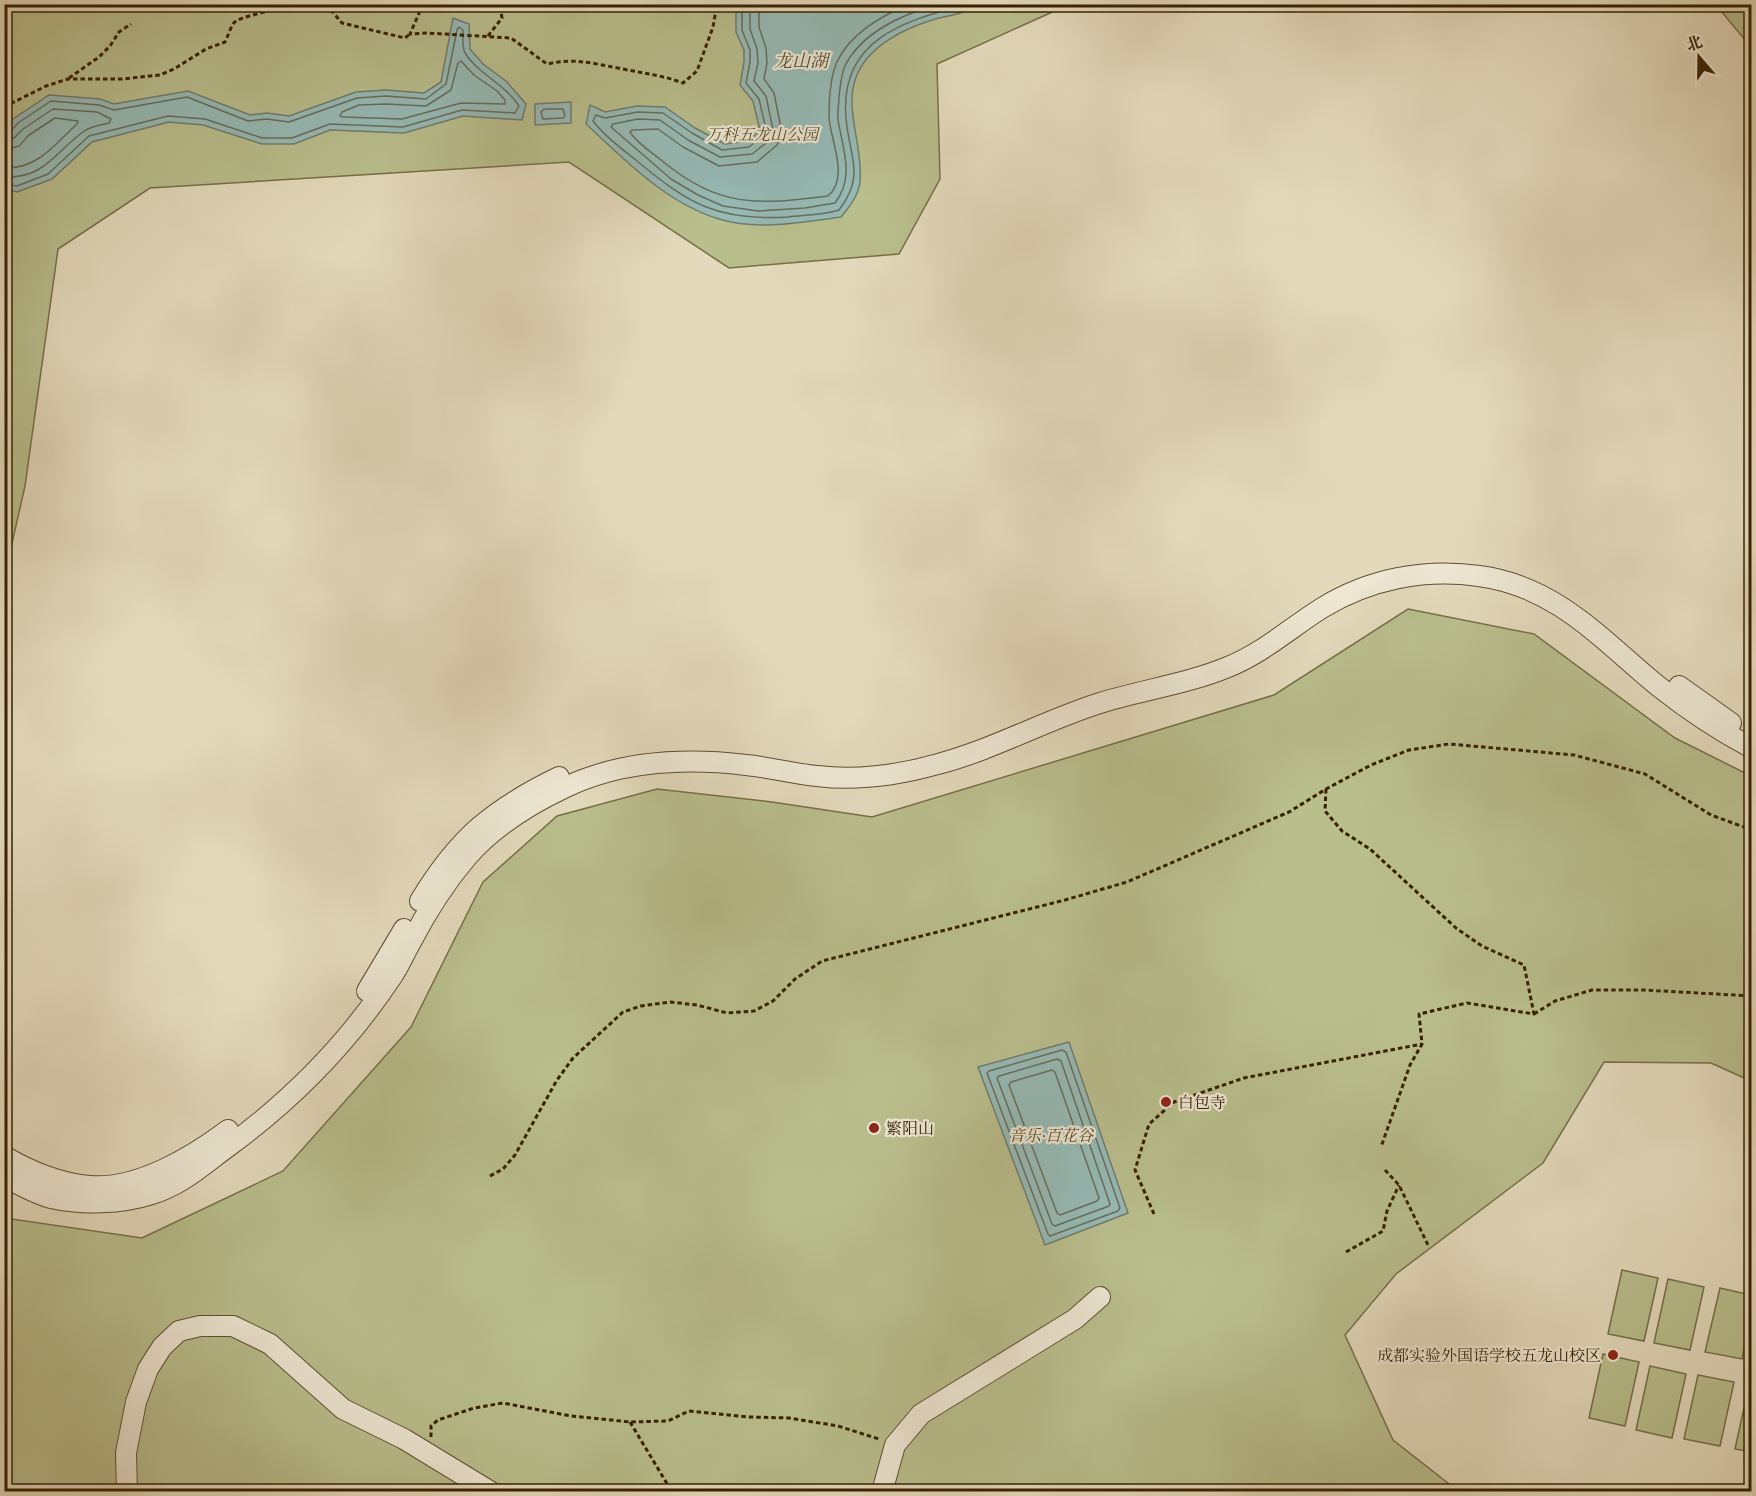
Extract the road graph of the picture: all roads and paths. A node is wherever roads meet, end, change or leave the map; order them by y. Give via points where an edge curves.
1 (283, 4) edge
2 (326, 4) edge
3 (423, 4) edge
4 (500, 4) edge
5 (717, 4) edge
6 (131, 24) dead end
7 (410, 34) junction
8 (488, 36) junction
9 (68, 79) junction
10 (4, 107) edge
11 (1752, 734) edge
12 (1752, 748) edge
13 (1326, 789) junction
14 (1752, 830) edge
15 (1752, 996) edge
16 (1534, 1014) junction
17 (1422, 1044) junction
18 (1381, 1147) dead end
19 (4, 1156) edge
20 (1385, 1170) dead end
21 (4, 1176) edge
22 (490, 1176) dead end
23 (1399, 1185) junction
24 (1154, 1214) dead end
25 (1428, 1245) dead end
26 (1346, 1252) dead end
27 (1100, 1298) dead end
28 (630, 1422) junction
29 (895, 1445) junction
30 (432, 1457) junction
31 (127, 1491) edge
32 (491, 1491) edge
33 (672, 1491) edge
34 (882, 1491) edge

1 - 9 path via 270,12 234,22 225,42 159,75 122,80
2 - 7 path via 342,22 405,38
3 - 7 path
4 - 8 path via 502,18
5 - 8 path via 697,71 683,83 662,75 585,61 547,64 511,38
6 - 9 path via 118,33 99,57
7 - 8 path
9 - 10 path
11 - 19 street via 1685,691 1586,609 1540,581 1517,572 1452,560 1389,567 1340,584 1229,655 1089,694 940,753 836,766 723,750 667,750 564,774 504,807 461,843 443,864 374,982 340,1027 295,1077 212,1143 152,1174 123,1183 91,1186 53,1178
12 - 21 street via 1698,717 1555,601 1501,579 1455,573 1404,576 1377,583 1323,607 1250,658 1226,668 1098,704 942,764 890,775 819,777 747,765 687,762 626,768 568,786 497,828 470,854 435,901 396,972 357,1026 307,1081 250,1131 179,1183 130,1200 79,1201 48,1197
13 - 14 path via 1409,750 1449,744 1574,755 1645,774 1711,815
13 - 16 path via 1325,811 1342,831 1370,849 1456,928 1482,946 1524,965
13 - 22 path via 1289,812 1127,882 822,961 795,979 773,1001 754,1011 727,1013 670,1002 623,1012 573,1058 515,1155 503,1169
15 - 16 path via 1592,990 1555,1001
16 - 17 path via 1467,1003 1419,1014
17 - 18 path via 1410,1065
17 - 24 path via 1244,1078 1174,1102 1149,1125 1135,1170
20 - 23 path
23 - 25 path
23 - 26 path via 1383,1231
27 - 29 street via 1075,1319 921,1414
28 - 29 path via 668,1421 689,1411 789,1418 838,1426
28 - 30 path via 503,1403 474,1408 431,1426
28 - 33 path
29 - 34 street
30 - 31 street via 343,1408 270,1344 233,1326 200,1326 179,1330 148,1369 136,1402 126,1454
30 - 32 street

